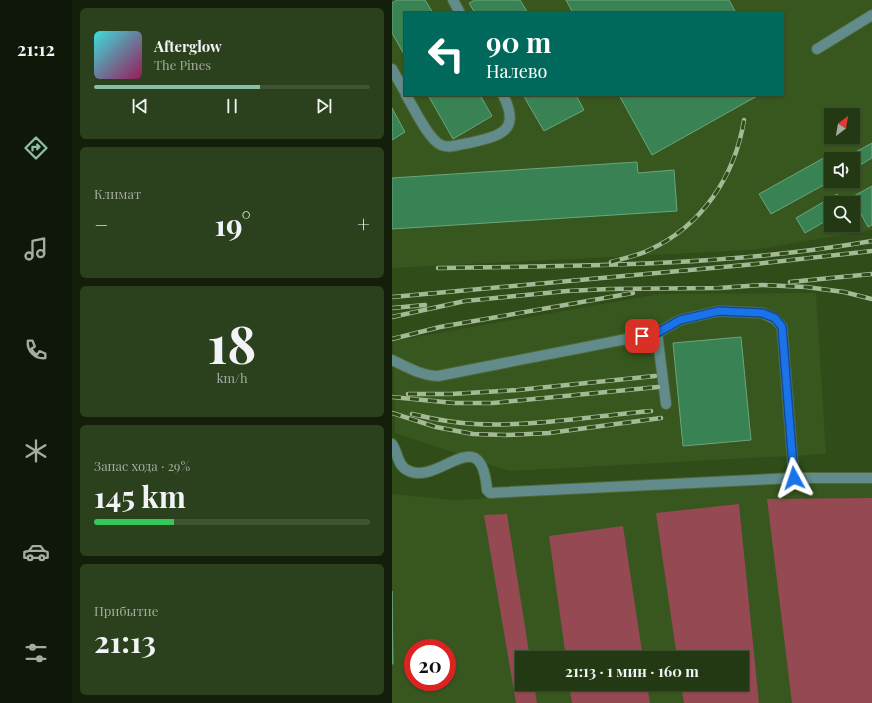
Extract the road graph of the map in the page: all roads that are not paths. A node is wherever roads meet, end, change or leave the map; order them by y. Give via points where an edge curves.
1 (453, 0) edge
2 (459, 12) edge
3 (872, 15) edge
4 (817, 49) dead end
5 (392, 68) edge
6 (404, 90) edge
7 (407, 96) edge
8 (504, 96) edge
9 (657, 333) junction
10 (392, 360) edge
11 (666, 404) dead end
12 (392, 444) edge
13 (794, 478) junction
14 (872, 478) edge

1 - 2 lane
3 - 4 lane
5 - 6 lane
7 - 8 lane via 427,132 441,145 452,146 494,137 505,130 510,120 509,107
9 - 10 lane via 438,376 423,374
9 - 11 lane
9 - 13 lane via 680,320 719,311 762,313 775,318 782,327
12 - 13 lane via 400,464 414,473 424,473 463,457 475,457 482,464 487,490 490,493
13 - 14 lane

